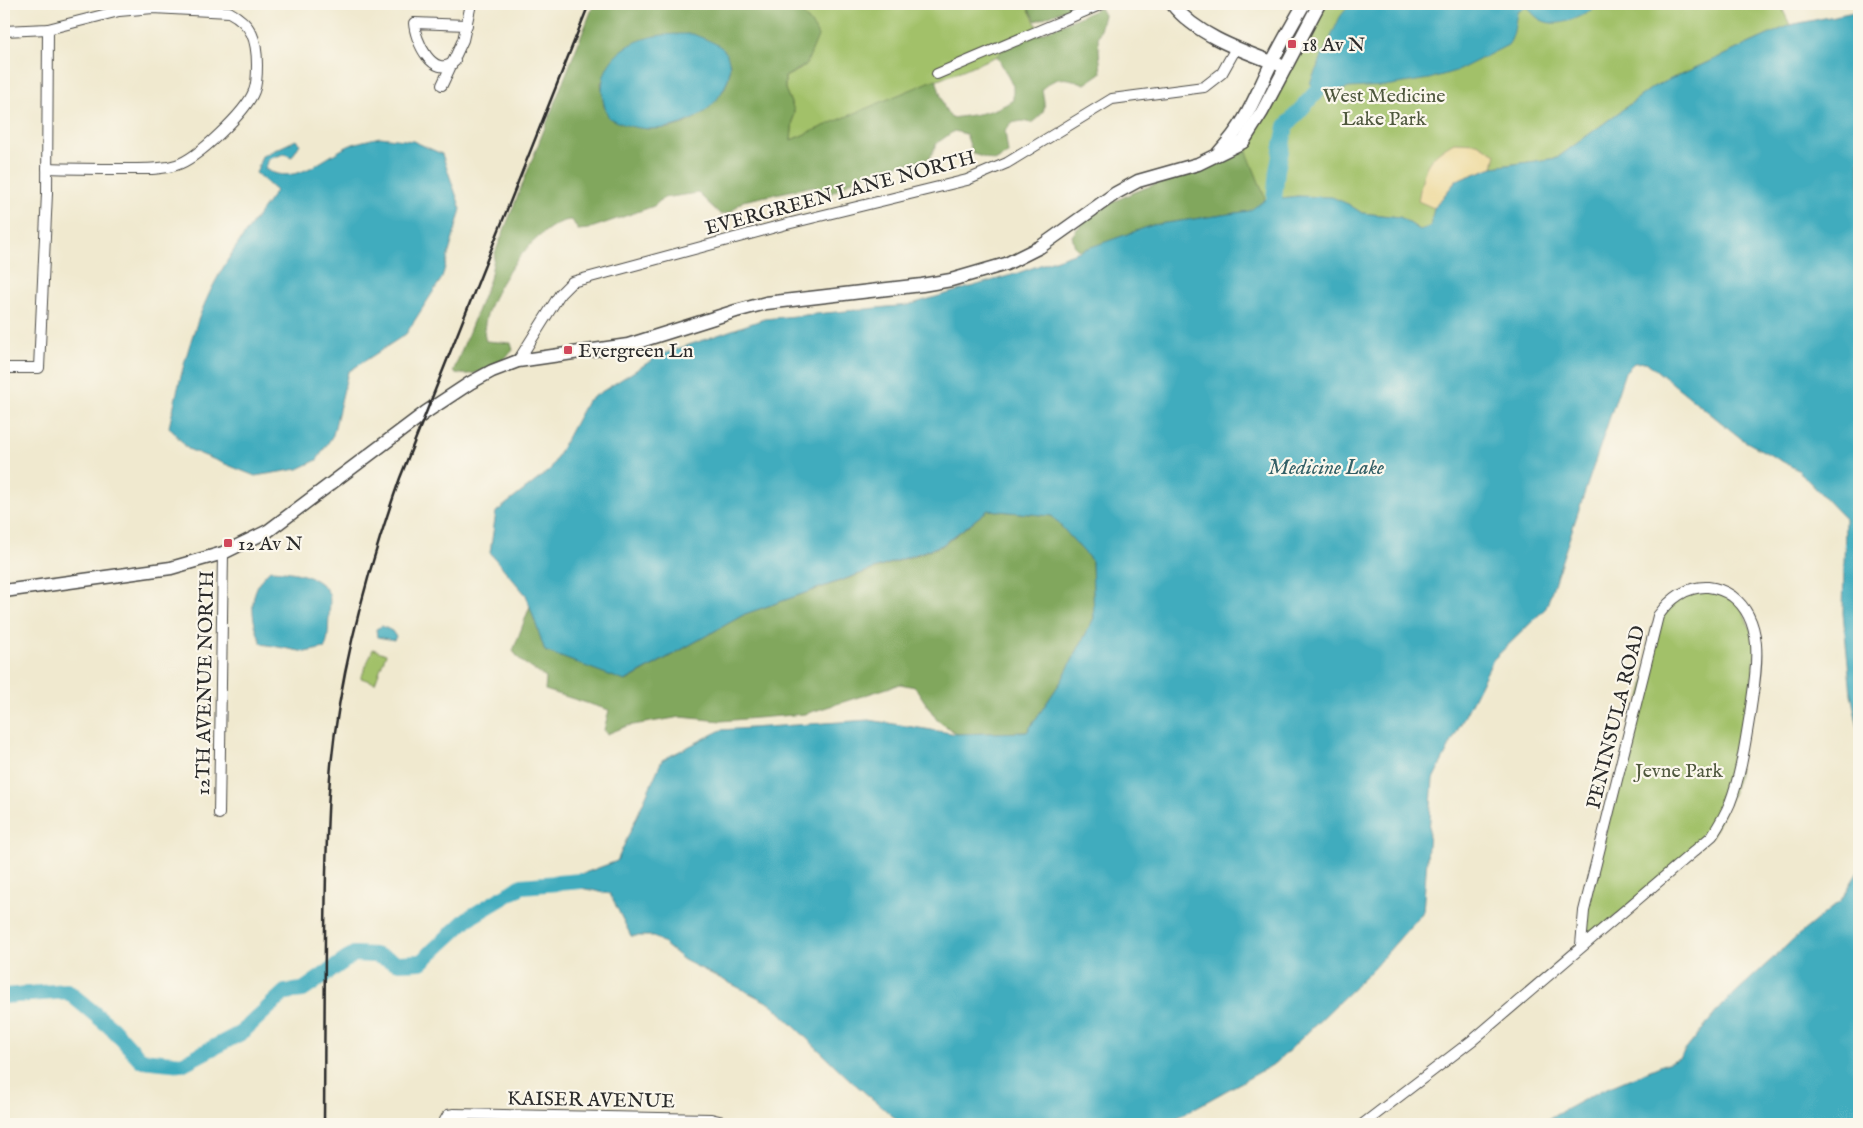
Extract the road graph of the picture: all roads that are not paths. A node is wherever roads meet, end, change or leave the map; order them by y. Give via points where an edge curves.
1 (471, 4) edge
2 (1102, 4) edge
3 (1172, 4) edge
4 (1304, 4) edge
5 (1319, 4) edge
6 (467, 25) junction
7 (48, 29) junction
8 (4, 31) edge
9 (1236, 48) junction
10 (455, 61) junction
11 (1272, 62) junction
12 (1284, 67) junction
13 (937, 74) dead end
14 (442, 84) dead end
15 (1214, 158) junction
16 (47, 168) junction
17 (518, 361) junction
18 (4, 368) edge
19 (223, 553) junction
20 (4, 591) edge
21 (219, 814) dead end
22 (1581, 945) junction
23 (445, 1120) edge
24 (732, 1124) edge
25 (1363, 1124) edge

1 - 6 street
2 - 13 street
3 - 9 street via 1193,24
4 - 11 street
5 - 12 street
6 - 10 street
6 - 10 street via 414,23 424,55 443,66 450,66
7 - 8 street
7 - 16 street
7 - 16 street via 119,11 153,8 229,12 249,26 254,38 257,70 255,90 248,103 215,140 176,165
9 - 11 street
9 - 17 street, EVERGREEN LANE NORTH via 1222,73 1204,87 1112,99 1007,163 967,180 572,282 560,294
10 - 14 street
11 - 12 street
11 - 15 street via 1244,120
12 - 15 street via 1244,142
15 - 17 street via 1138,181 1040,247 985,271 922,285 766,303 628,345
16 - 18 street via 39,368
17 - 19 street via 470,383 426,412 268,531
19 - 20 street via 171,568
19 - 21 street, 12TH AVENUE NORTH
22 - 22 street, PENINSULA ROAD via 1712,836 1730,803 1744,753 1757,646 1747,612 1739,601 1723,590 1711,587 1690,589 1674,597 1658,616 1584,911
22 - 25 street, PENINSULA ROAD via 1474,1039
23 - 24 street, KAISER AVENUE via 711,1119

